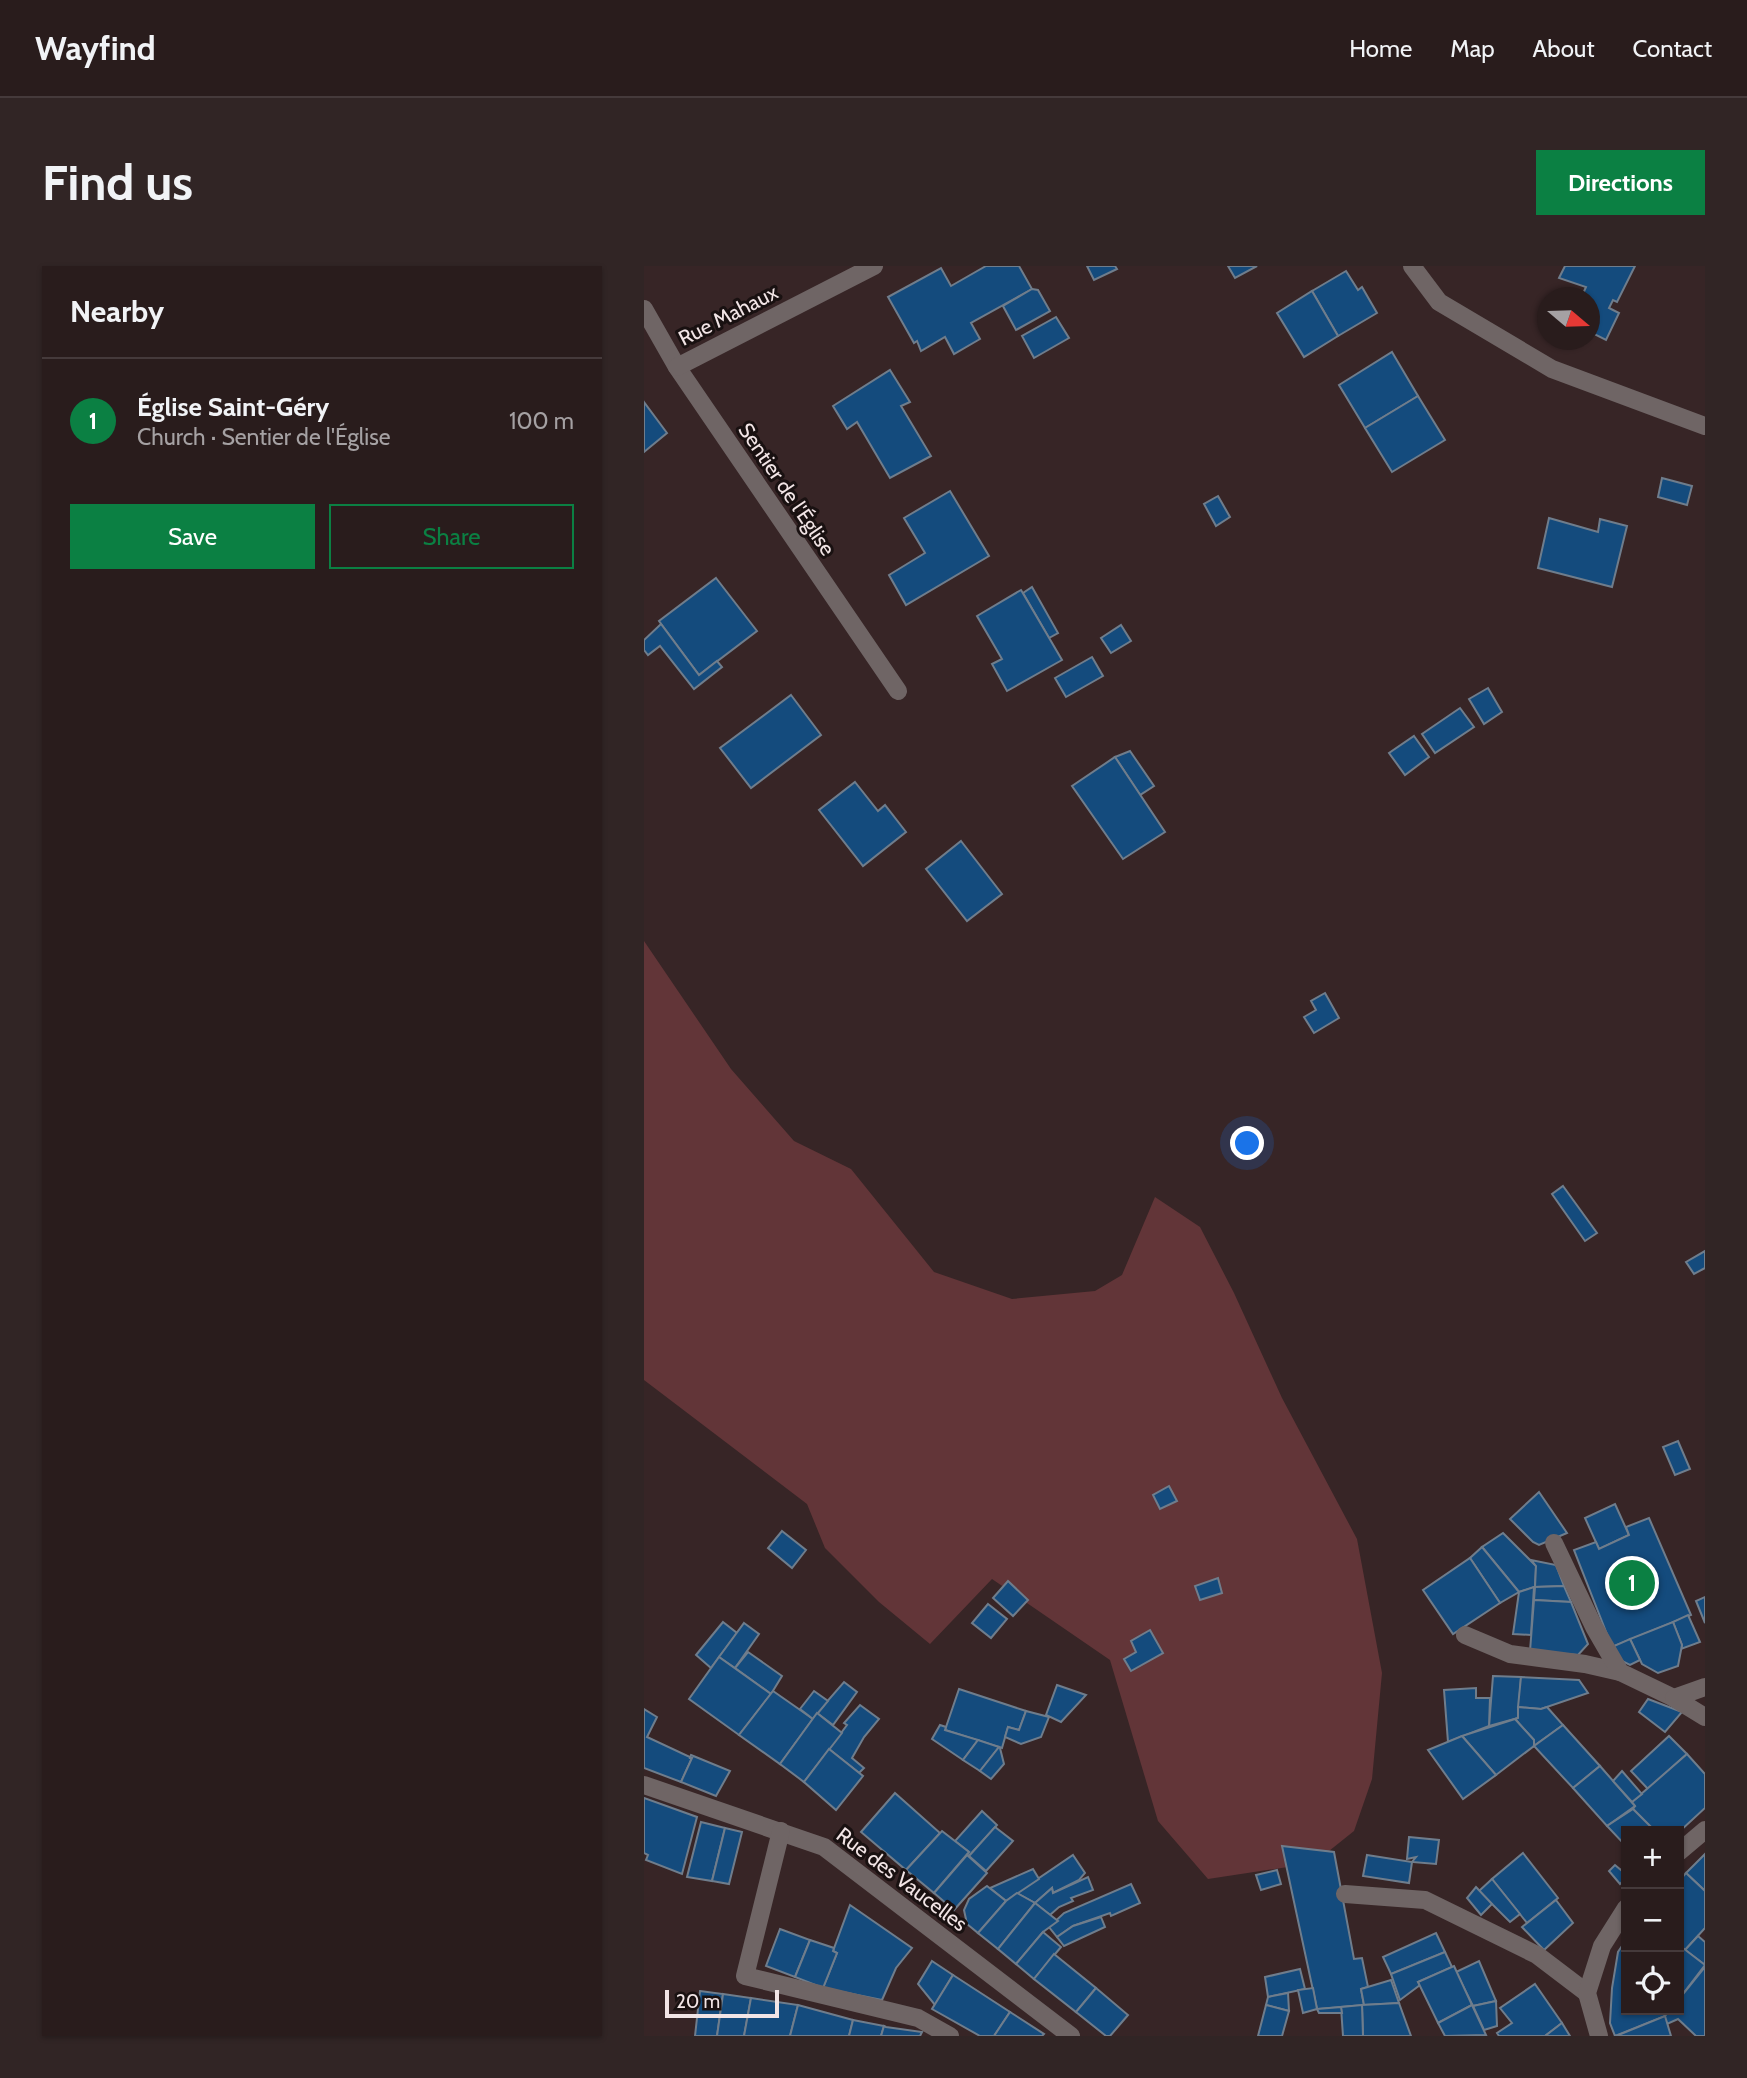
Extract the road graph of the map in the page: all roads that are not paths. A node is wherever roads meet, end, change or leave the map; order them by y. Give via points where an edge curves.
1 (874, 266) edge
2 (1412, 266) edge
3 (644, 309) edge
4 (677, 367) junction
5 (1705, 426) edge
6 (898, 691) dead end
7 (1554, 1543) dead end
8 (1465, 1635) dead end
9 (1620, 1672) junction
10 (1705, 1688) edge
11 (1674, 1698) junction
12 (1705, 1717) edge
13 (644, 1785) edge
14 (1705, 1830) edge
15 (781, 1831) junction
16 (1684, 1848) edge
17 (1345, 1894) dead end
18 (1621, 1916) edge
19 (1587, 1993) junction
20 (950, 2036) edge
21 (1071, 2036) edge
22 (1599, 2036) edge

1 - 4 street, Rue Mahaux
2 - 5 street via 1439,302 1552,369
3 - 4 street, Sentier de l'Église
4 - 6 street, Sentier de l'Église
7 - 9 street
8 - 9 street via 1510,1654
9 - 11 street
10 - 11 street
11 - 12 street
13 - 15 street, Rue des Vaucelles
14 - 16 street
15 - 20 street via 745,1976 918,2018
15 - 21 street, Rue des Vaucelles via 824,1847
17 - 19 street via 1425,1900 1537,1955
18 - 19 street via 1601,1946
19 - 22 street

